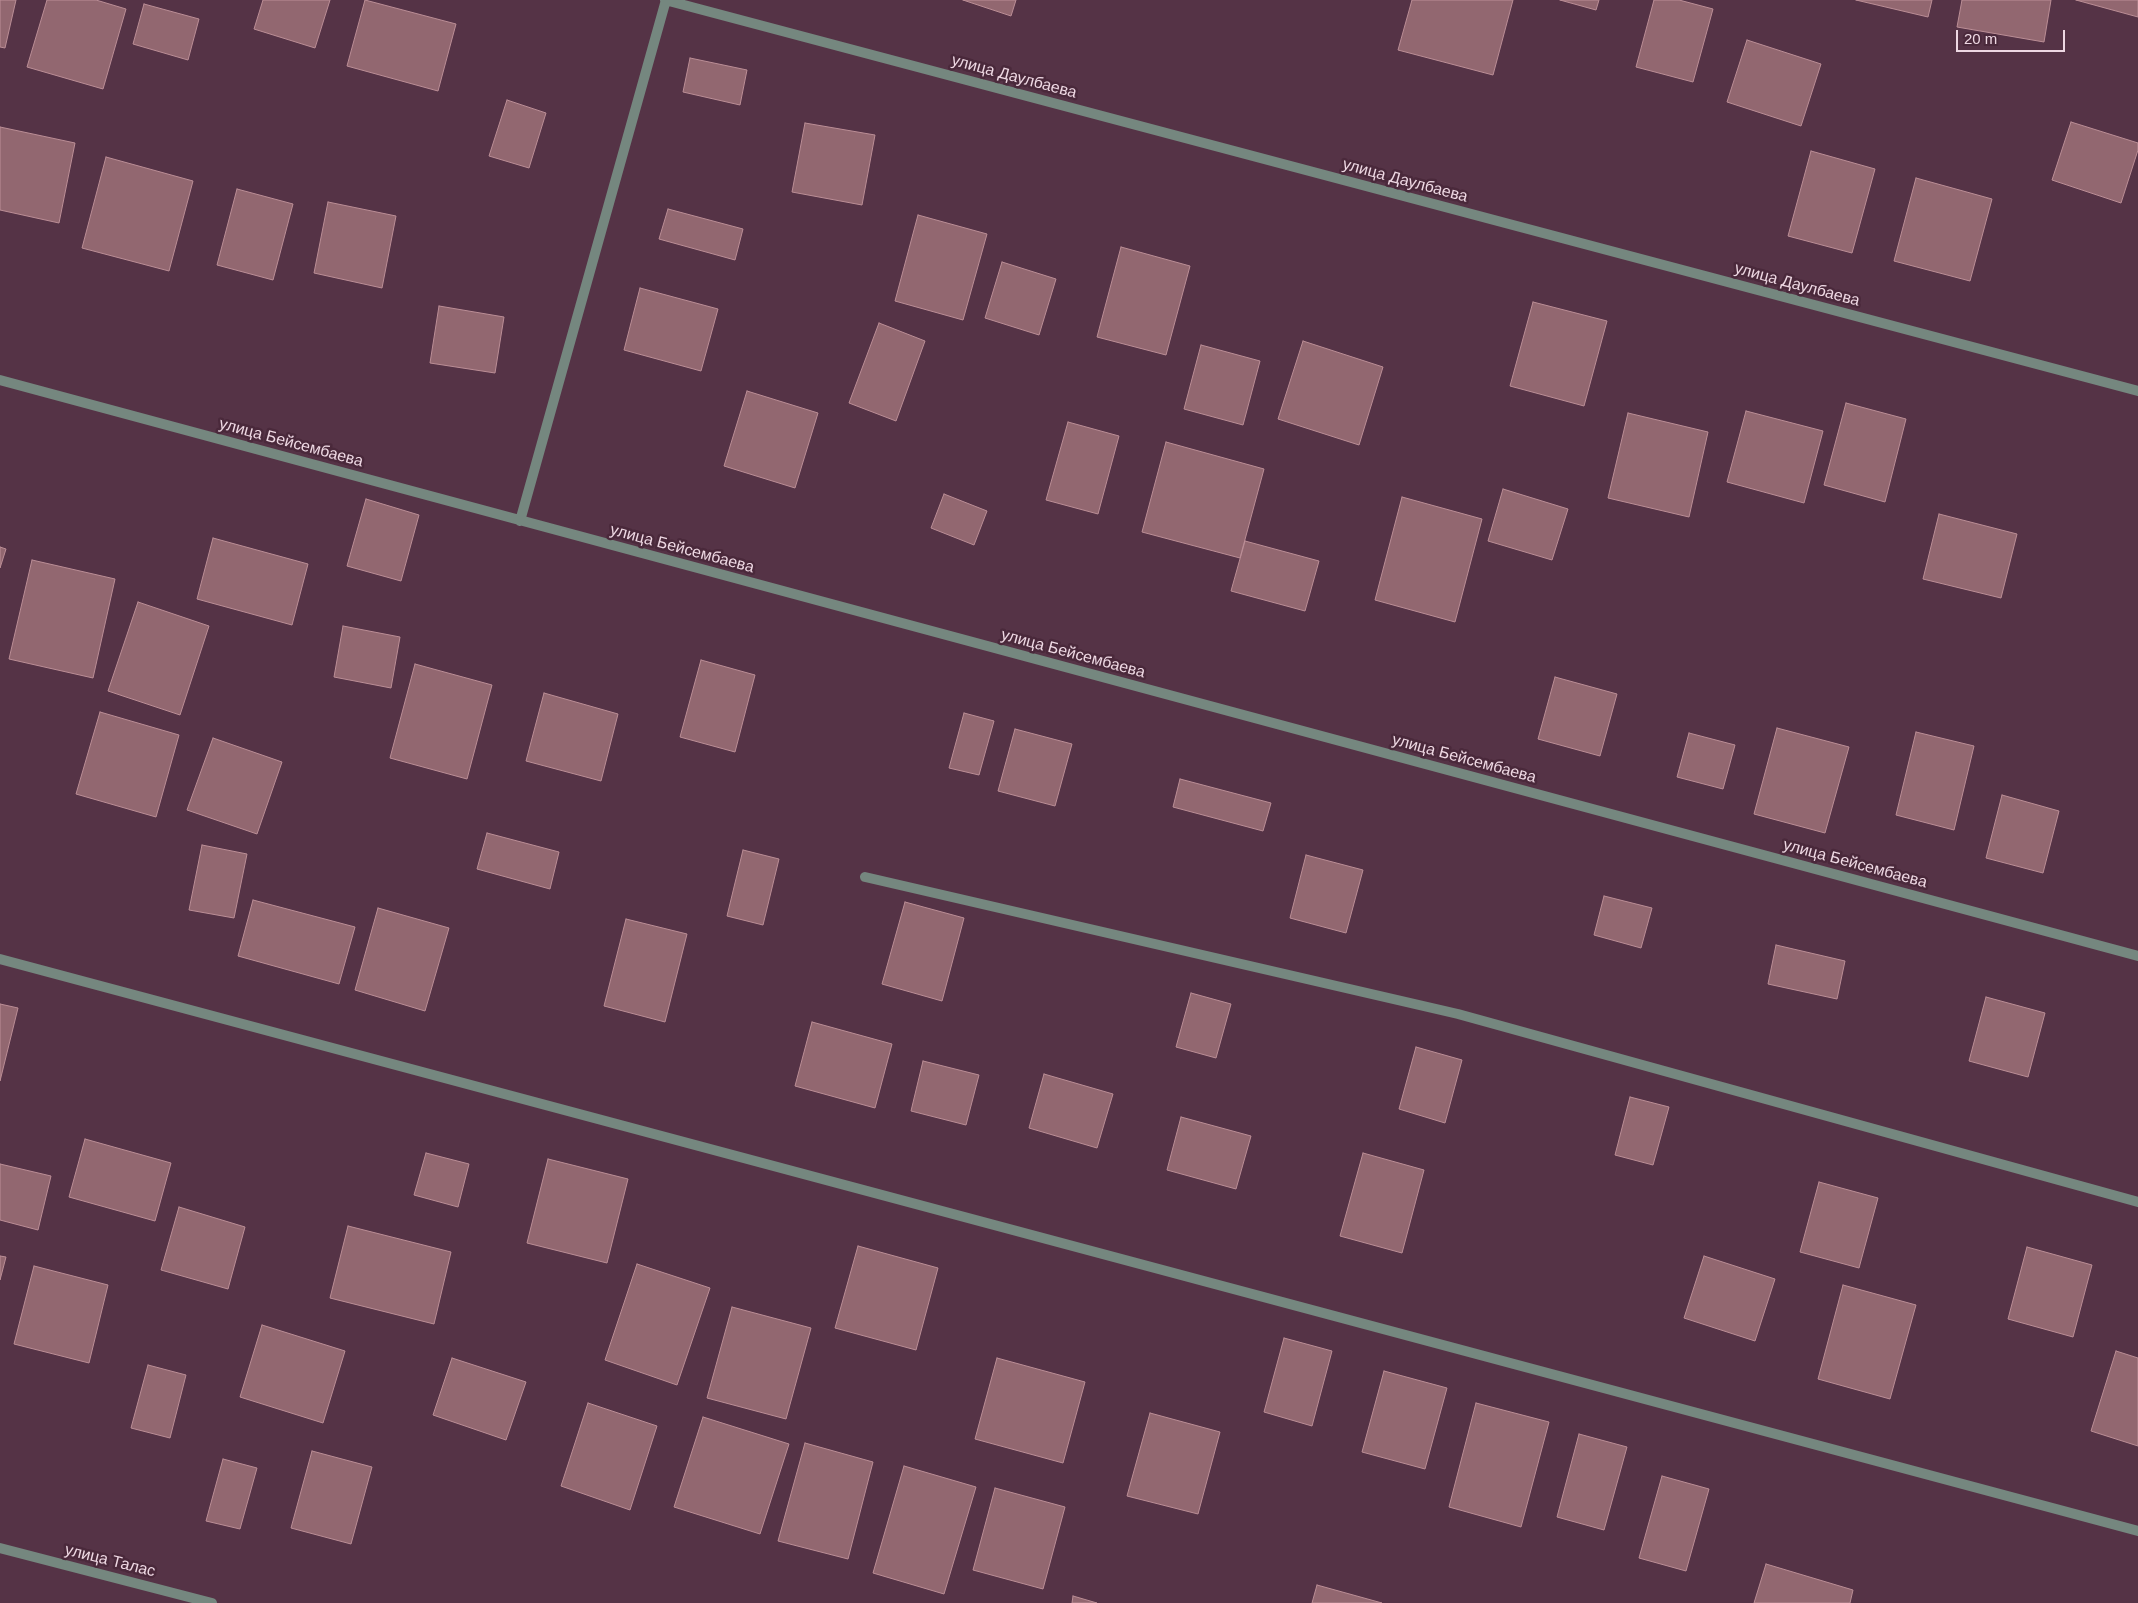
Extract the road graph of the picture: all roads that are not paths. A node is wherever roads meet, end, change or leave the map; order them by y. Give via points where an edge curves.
1 (666, 0) edge
2 (0, 380) edge
3 (2138, 391) edge
4 (520, 521) junction
5 (865, 877) dead end
6 (2138, 956) edge
7 (0, 959) edge
8 (2138, 1202) edge
9 (2138, 1531) edge
10 (0, 1548) edge
11 (212, 1603) edge

1 - 3 street, улица Даулбаева
1 - 4 street
2 - 4 street, улица Бейсембаева
4 - 6 street, улица Бейсембаева
5 - 8 street via 1458,1014
7 - 9 street
10 - 11 street, улица Талас

